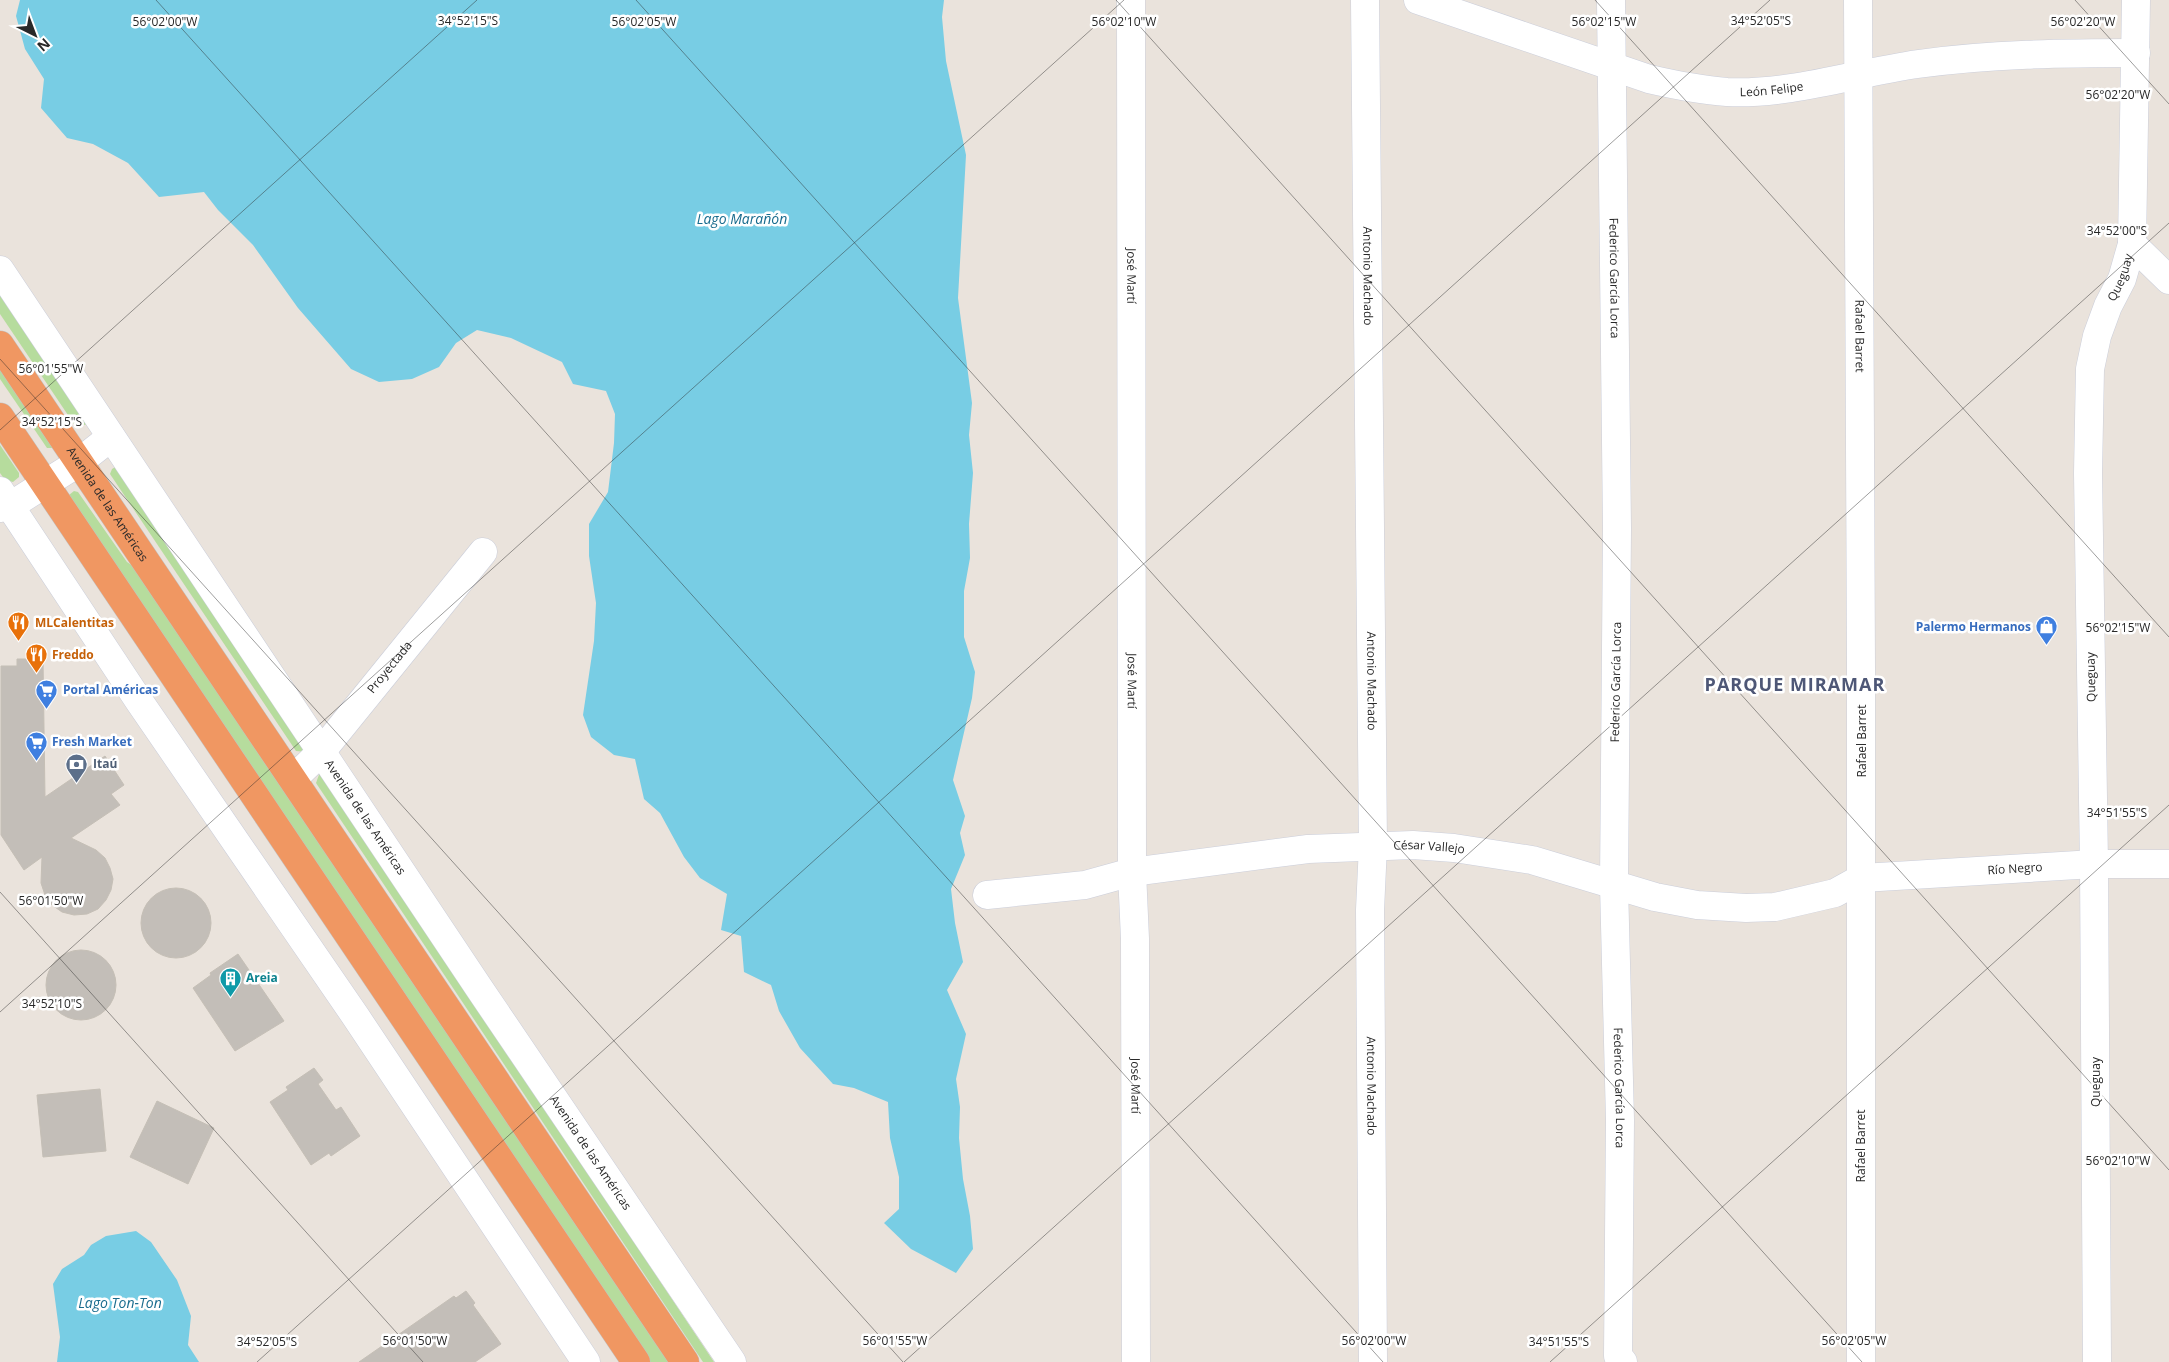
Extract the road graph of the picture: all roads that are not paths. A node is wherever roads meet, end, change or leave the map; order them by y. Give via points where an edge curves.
1 (1131, 0) edge
2 (1365, 0) edge
3 (1418, 0) edge
4 (1611, 0) edge
5 (1858, 0) edge
6 (2136, 0) edge
7 (2136, 53) junction
8 (1611, 64) junction
9 (1859, 76) junction
10 (2132, 244) junction
11 (0, 270) edge
12 (2169, 280) edge
13 (0, 345) edge
14 (0, 417) edge
15 (111, 437) junction
16 (78, 463) junction
17 (45, 484) junction
18 (3, 502) edge
19 (483, 552) dead end
20 (321, 752) junction
21 (293, 780) junction
22 (1373, 846) junction
23 (2094, 864) junction
24 (2169, 864) edge
25 (1132, 872) junction
26 (1862, 878) junction
27 (1614, 886) junction
28 (987, 895) dead end
29 (1618, 1360) edge
30 (586, 1362) edge
31 (636, 1362) edge
32 (685, 1362) edge
33 (732, 1362) edge
34 (1136, 1362) edge
35 (1373, 1362) edge
36 (1861, 1362) edge
37 (2097, 1362) edge

1 - 25 street, José Martí
2 - 22 street, Antonio Machado
3 - 8 street, León Felipe
4 - 8 street, Federico García Lorca
5 - 9 street, Rafael Barret
6 - 7 street, Queguay
7 - 9 street, León Felipe via 1963,58
7 - 10 street, Queguay
8 - 9 street, León Felipe via 1649,79 1688,88 1729,92 1786,88
8 - 27 street, Federico García Lorca via 1618,528
9 - 26 street, Rafael Barret
10 - 12 street
10 - 23 street, Queguay via 2122,279 2097,336 2090,369 2088,474
11 - 15 street, Avenida de las Américas
13 - 16 highway, Avenida de las Américas
14 - 17 highway
15 - 16 street
15 - 20 street, Avenida de las Américas
16 - 17 street
16 - 21 highway, Avenida de las Américas
17 - 18 street
17 - 31 highway
18 - 30 street via 356,1017
19 - 20 street, Proyectada
20 - 21 street, Proyectada
20 - 33 street, Avenida de las Américas
21 - 32 highway, Avenida de las Américas
22 - 25 street, César Vallejo via 1308,849
22 - 27 street, César Vallejo via 1413,845 1494,853 1566,869
22 - 35 street, Antonio Machado via 1370,910
23 - 24 street, Río Negro
23 - 26 street, Río Negro
23 - 37 street, Queguay
25 - 28 street, César Vallejo via 1084,885
25 - 34 street, José Martí
26 - 27 street, César Vallejo via 1835,893 1806,901 1746,908 1697,905
26 - 36 street, Rafael Barret
27 - 29 street, Federico García Lorca via 1620,1120

